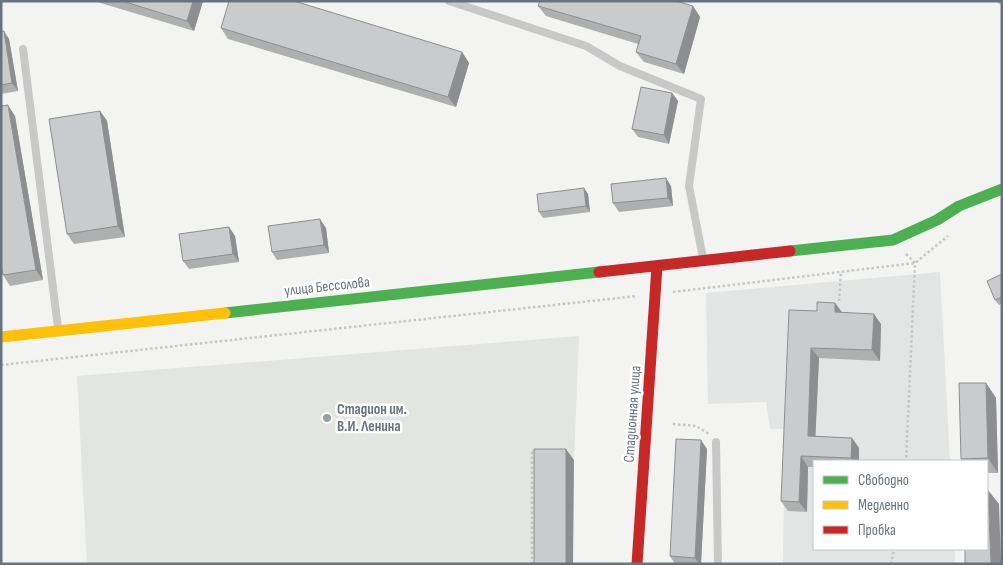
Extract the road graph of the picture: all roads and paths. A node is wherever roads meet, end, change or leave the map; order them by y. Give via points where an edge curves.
1 (449, 1) edge
2 (23, 49) dead end
3 (1002, 189) edge
4 (953, 232) dead end
5 (893, 240) junction
6 (704, 261) junction
7 (915, 263) junction
8 (657, 266) junction
9 (841, 271) junction
10 (655, 294) junction
11 (839, 301) dead end
12 (58, 331) junction
13 (1, 337) edge
14 (1, 365) edge
15 (673, 424) dead end
16 (716, 442) joint
17 (532, 448) edge
18 (906, 460) edge
19 (894, 550) edge
20 (532, 564) edge
21 (637, 564) edge
22 (718, 564) edge
23 (891, 564) edge

1 - 6 lane via 586,46 620,66 702,99 688,186
2 - 12 lane
3 - 5 main road, улица Бессолова via 959,206
4 - 7 path
5 - 6 main road, улица Бессолова
5 - 7 path
6 - 8 main road, улица Бессолова
7 - 9 path
7 - 18 path
8 - 10 main road, Стадионная улица
8 - 12 main road, улица Бессолова
9 - 10 path
9 - 11 path
10 - 14 path
10 - 21 main road, Стадионная улица
12 - 13 main road, улица Бессолова
15 - 16 path via 696,426
16 - 22 lane
17 - 20 path
19 - 23 path

